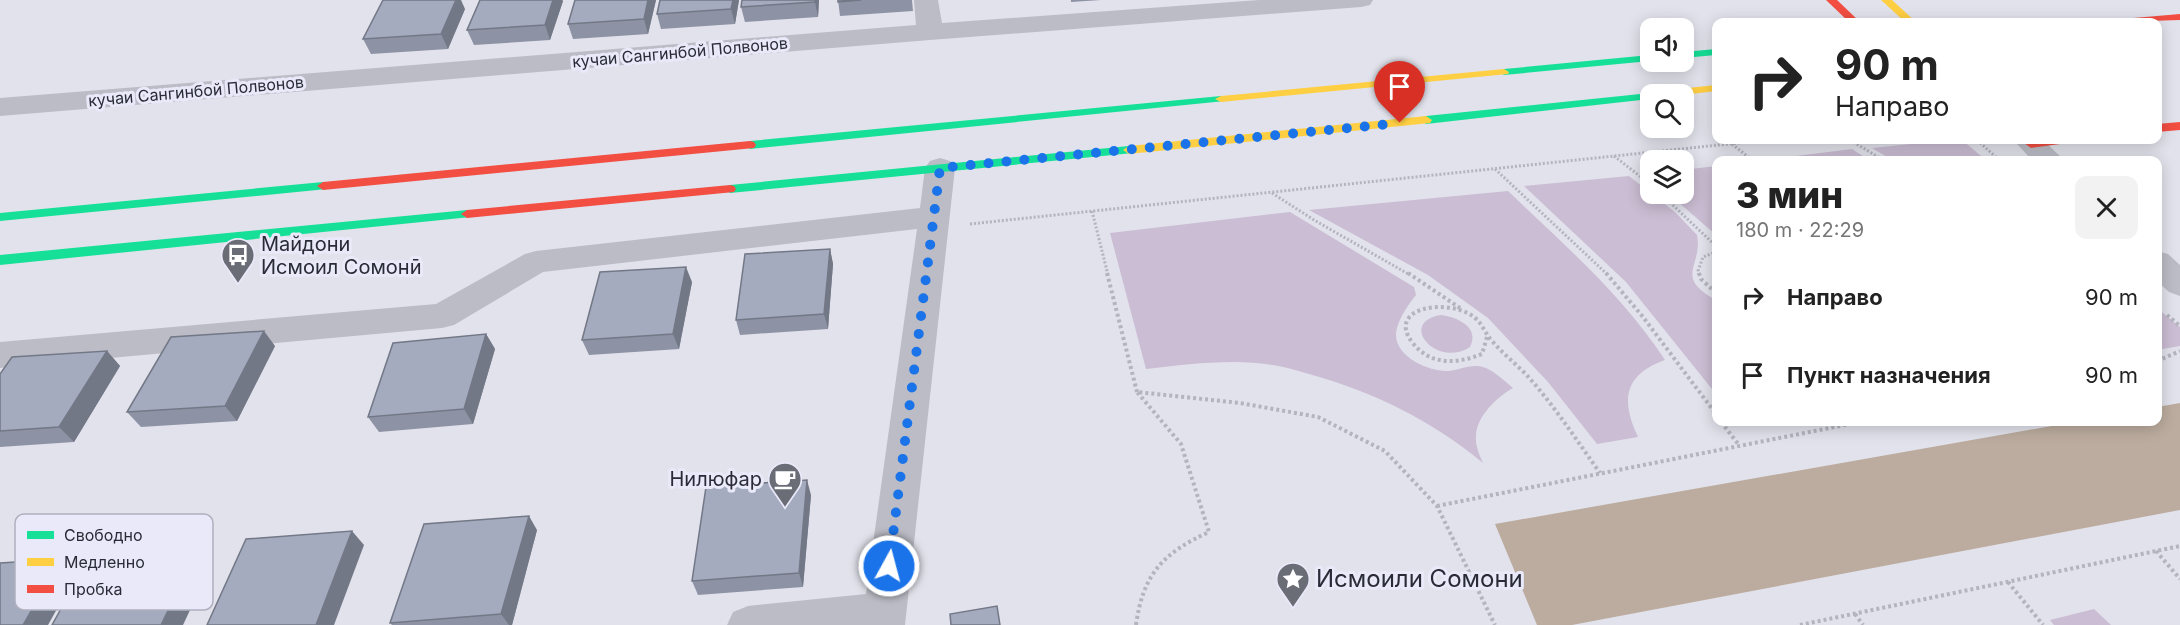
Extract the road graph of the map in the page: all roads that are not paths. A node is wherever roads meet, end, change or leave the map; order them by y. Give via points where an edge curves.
1 (926, 0) edge
2 (1361, 0) edge
3 (1886, 0) edge
4 (1835, 4) edge
5 (2180, 17) edge
6 (1851, 18) edge
7 (1906, 18) edge
8 (2162, 19) edge
9 (930, 32) junction
10 (1712, 52) edge
11 (1694, 54) edge
12 (1640, 59) edge
13 (1712, 88) edge
14 (1694, 90) edge
15 (1640, 97) edge
16 (0, 107) edge
17 (1313, 117) dead end
18 (2180, 126) edge
19 (2162, 128) edge
20 (1332, 130) junction
21 (940, 168) junction
22 (0, 217) edge
23 (933, 222) junction
24 (0, 260) edge
25 (2162, 267) edge
26 (2180, 284) edge
27 (0, 355) edge
28 (884, 618) edge
29 (748, 625) edge

1 - 9 street
2 - 9 street, кучаи Сангинбой Полвонов
3 - 7 main road
4 - 6 main road
5 - 8 main road
9 - 16 street, кучаи Сангинбой Полвонов
10 - 11 main road
12 - 22 main road via 1308,95
13 - 14 main road
15 - 20 main road
17 - 20 main road
18 - 19 main road
20 - 21 main road
21 - 23 street
21 - 24 main road
23 - 27 street via 536,262 442,316
23 - 28 street
25 - 26 street
28 - 29 street

